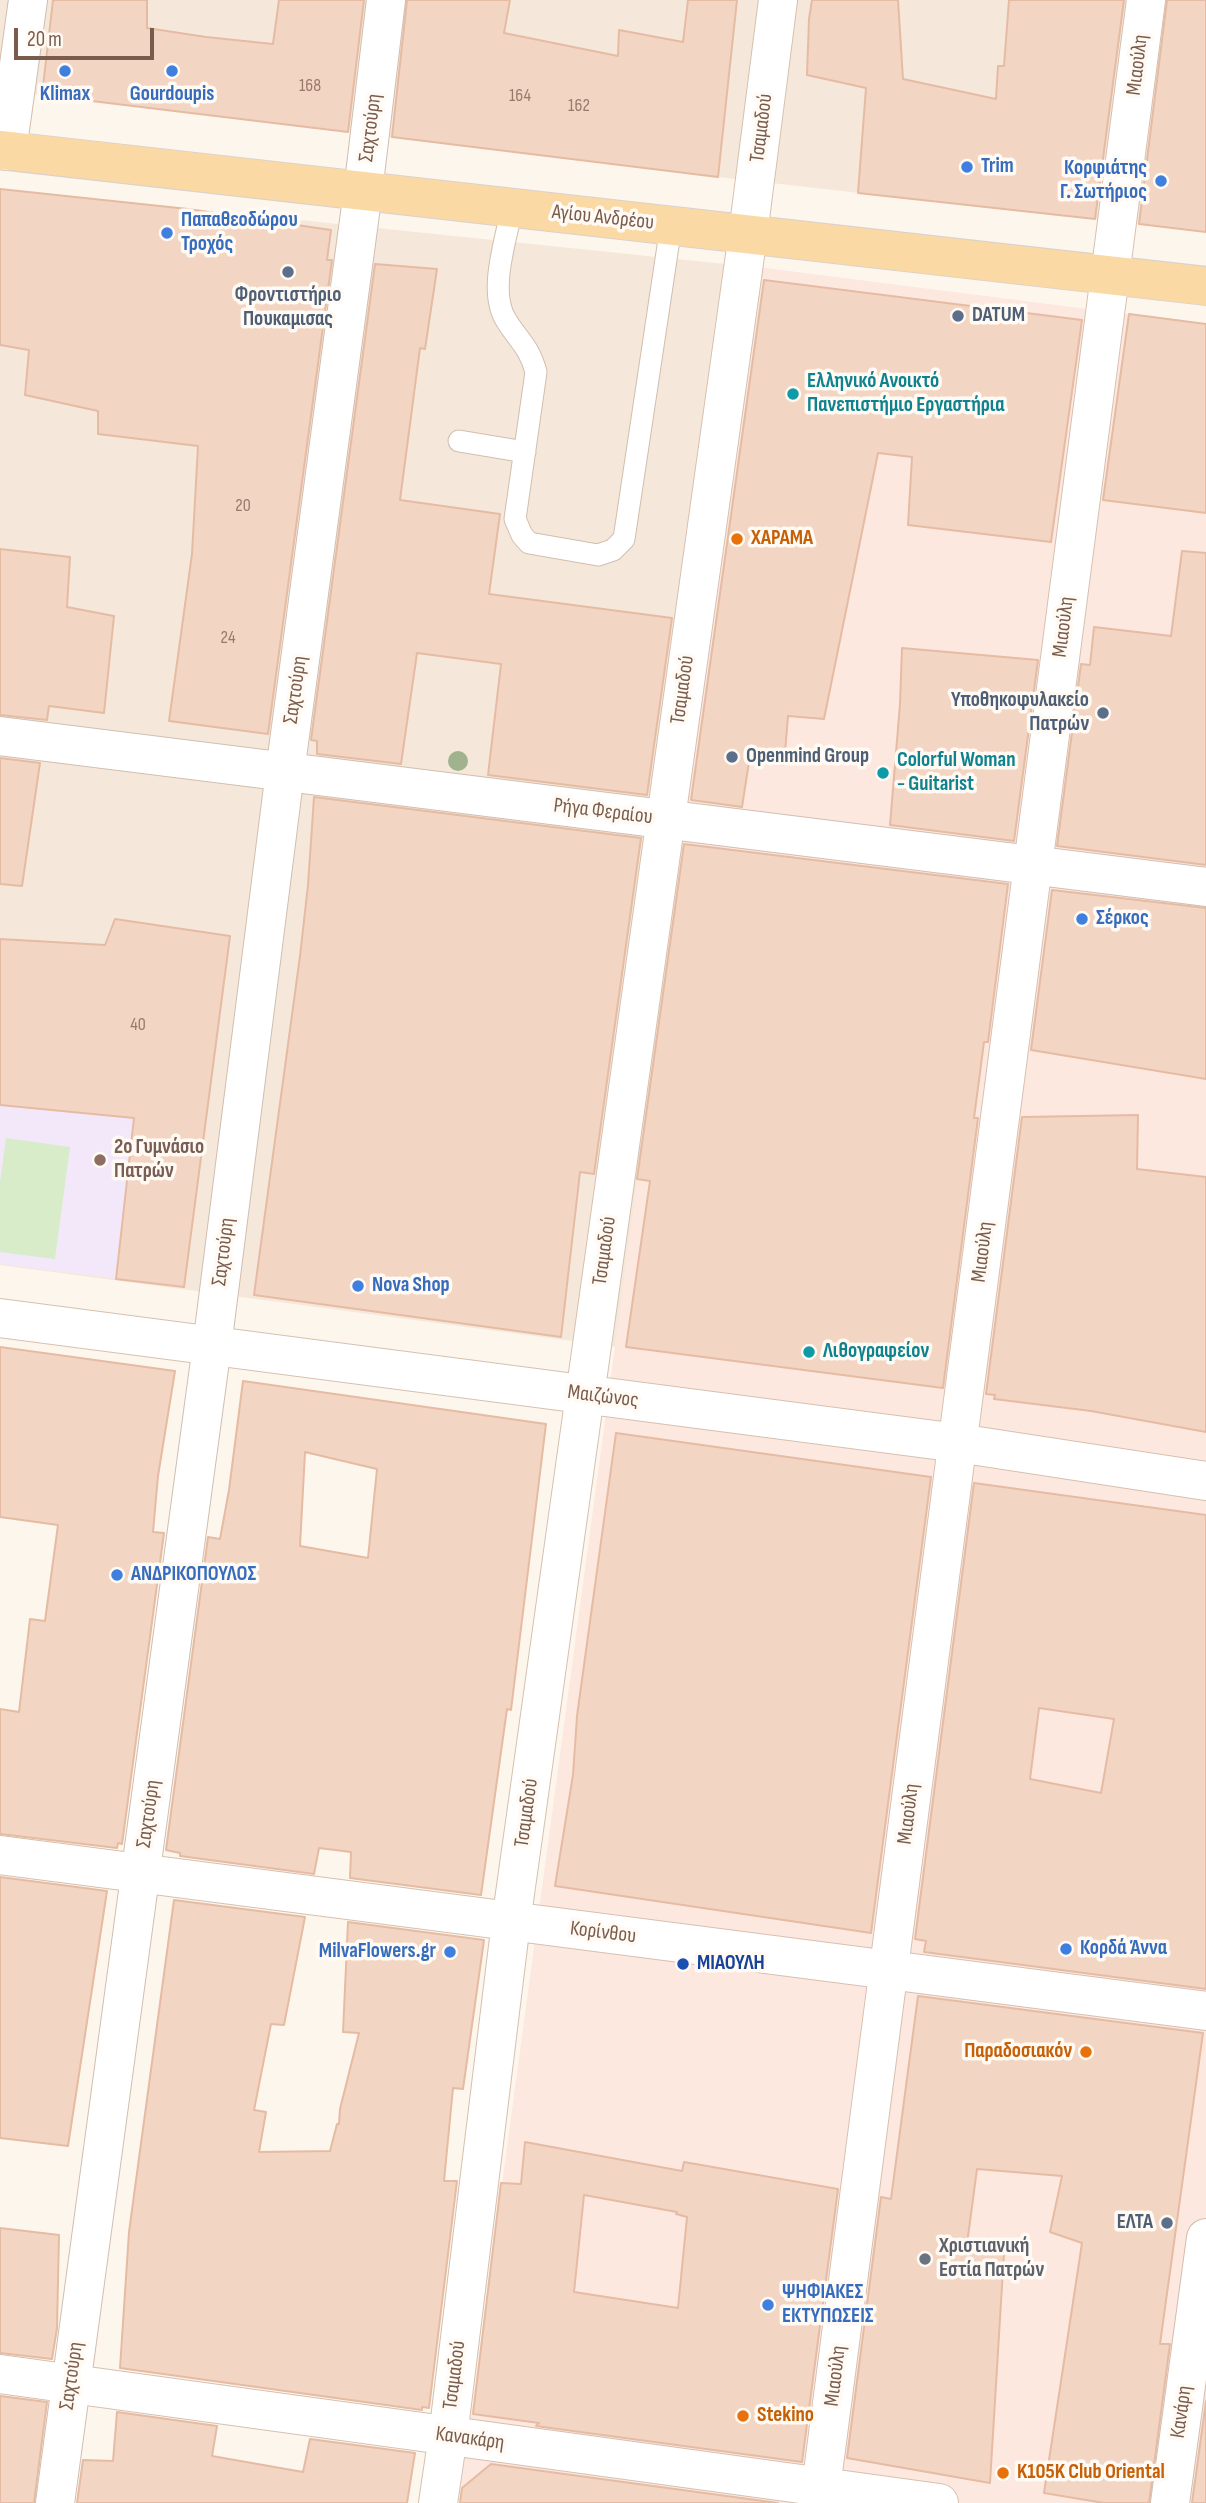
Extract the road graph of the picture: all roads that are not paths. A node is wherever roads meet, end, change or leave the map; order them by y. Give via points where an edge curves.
1 (28, 0) edge
2 (386, 0) edge
3 (778, 0) edge
4 (1146, 0) edge
5 (4, 150) edge
6 (363, 191) junction
7 (512, 208) junction
8 (671, 226) junction
9 (748, 234) junction
10 (1110, 275) junction
11 (1206, 286) edge
12 (458, 441) dead end
13 (525, 452) junction
14 (0, 736) edge
15 (285, 772) junction
16 (665, 820) junction
17 (1033, 866) junction
18 (1206, 887) edge
19 (0, 1318) edge
20 (212, 1346) junction
21 (585, 1395) junction
22 (958, 1443) junction
23 (1206, 1481) edge
24 (0, 1855) edge
25 (141, 1873) junction
26 (511, 1922) junction
27 (889, 1970) junction
28 (1206, 2011) edge
29 (1206, 2238) edge
30 (0, 2374) edge
31 (71, 2384) junction
32 (448, 2436) junction
33 (820, 2495) edge
34 (55, 2503) edge
35 (438, 2503) edge
36 (940, 2503) edge
37 (1170, 2503) edge

1 - 5 street
2 - 6 street, Σαχτούρη
3 - 9 street, Τσαμαδού
4 - 10 street, Μιαούλη
5 - 6 main road, Αγίου Ανδρέου
6 - 7 main road, Αγίου Ανδρέου
6 - 15 street, Σαχτούρη
7 - 8 main road, Αγίου Ανδρέου
7 - 13 lane via 498,286 506,321 533,359 536,372
8 - 9 main road, Αγίου Ανδρέου
8 - 13 lane via 624,539 613,550 598,555 529,543 515,519
9 - 10 main road, Αγίου Ανδρέου
9 - 16 street, Τσαμαδού
10 - 11 main road, Αγίου Ανδρέου
10 - 17 street, Μιαούλη
12 - 13 lane
14 - 15 street, Ρήγα Φεραίου
15 - 16 street, Ρήγα Φεραίου
15 - 20 street, Σαχτούρη
16 - 17 street, Ρήγα Φεραίου
16 - 21 street, Τσαμαδού
17 - 18 street, Ρήγα Φεραίου
17 - 22 street, Μιαούλη
19 - 20 street, Μαιζώνος
20 - 21 street, Μαιζώνος
20 - 25 street, Σαχτούρη
21 - 22 street, Μαιζώνος
21 - 26 street, Τσαμαδού
22 - 23 street, Μαιζώνος
22 - 27 street, Μιαούλη
24 - 25 street, Κορίνθου
25 - 26 street, Κορίνθου
25 - 31 street, Σαχτούρη
26 - 27 street, Κορίνθου
26 - 32 street, Τσαμαδού
27 - 28 street, Κορίνθου
27 - 33 street, Μιαούλη
29 - 37 street, Κανάρη
30 - 31 street, Κανακάρη
31 - 32 street, Κανακάρη
31 - 34 street, Σαχτούρη
32 - 33 street, Κανακάρη
32 - 35 street, Τσαμαδού
33 - 36 street, Κανακάρη

